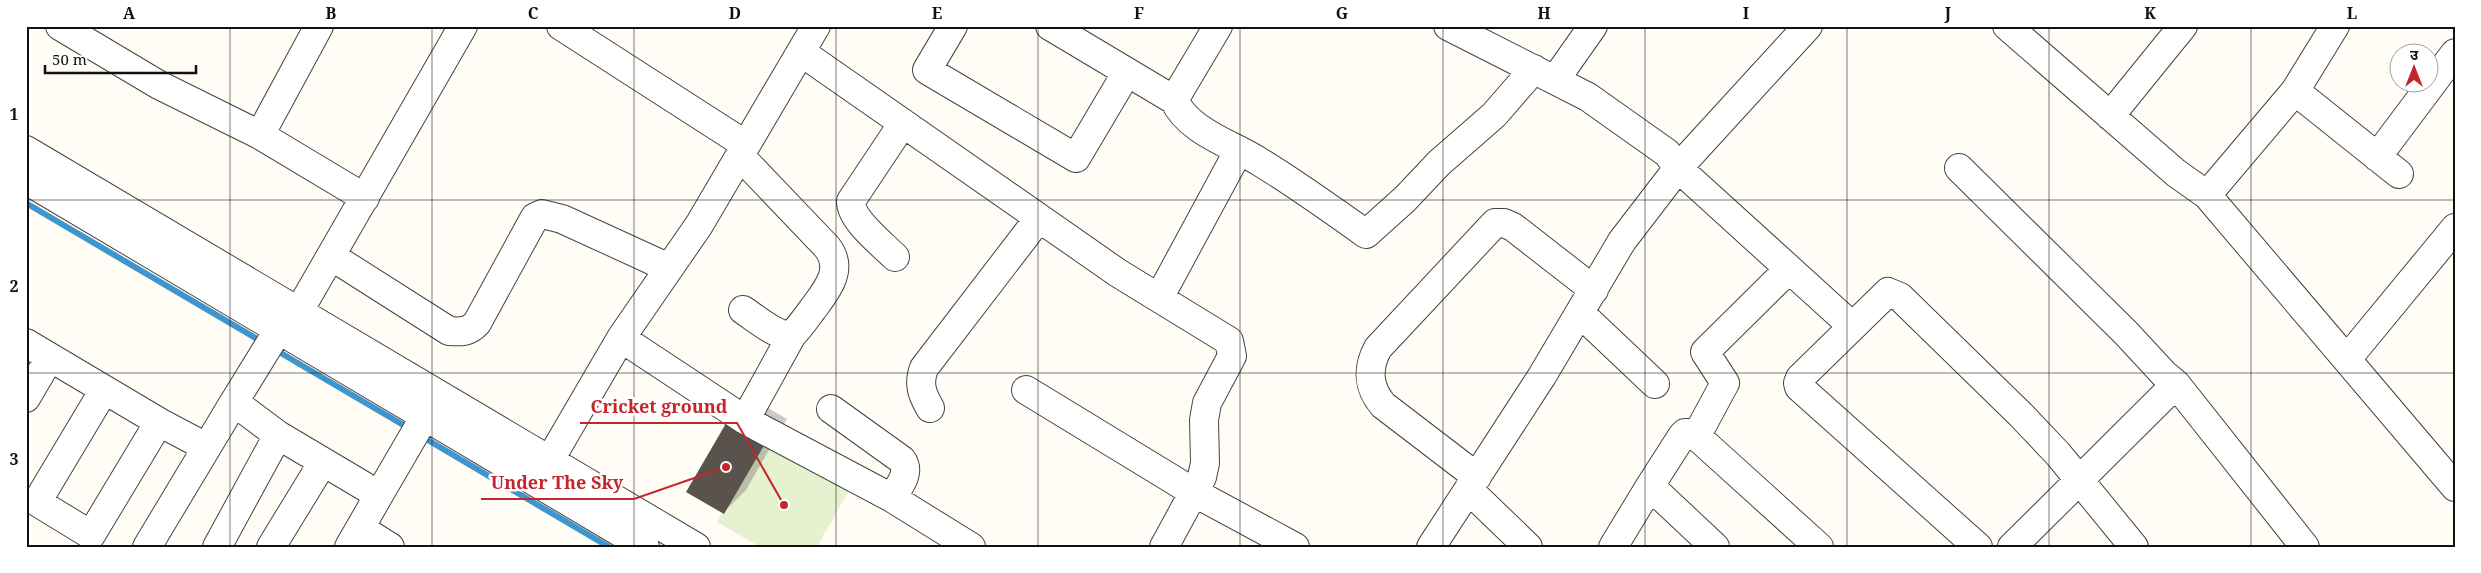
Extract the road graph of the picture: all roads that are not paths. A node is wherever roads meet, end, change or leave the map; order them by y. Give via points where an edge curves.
1 (60, 26) edge
2 (463, 26) edge
3 (561, 26) edge
4 (953, 26) edge
5 (1050, 26) edge
6 (1218, 26) edge
7 (1448, 26) edge
8 (1593, 26) edge
9 (1808, 26) edge
10 (2007, 26) edge
11 (2183, 26) edge
12 (2335, 26) edge
13 (315, 28) edge
14 (806, 35) edge
15 (2455, 53) edge
16 (1127, 72) junction
17 (1544, 74) junction
18 (2295, 91) junction
19 (1174, 100) junction
20 (2110, 116) junction
21 (903, 122) junction
22 (260, 135) junction
23 (26, 150) edge
24 (743, 150) junction
25 (1239, 150) junction
26 (2377, 157) junction
27 (1678, 168) junction
28 (1959, 168) dead end
29 (2399, 174) dead end
30 (26, 180) edge
31 (2207, 195) junction
32 (365, 198) junction
33 (1039, 218) junction
34 (2455, 228) edge
35 (331, 256) junction
36 (895, 257) dead end
37 (670, 268) junction
38 (1788, 270) junction
39 (1594, 290) junction
40 (1159, 298) junction
41 (743, 310) dead end
42 (299, 311) junction
43 (1580, 313) junction
44 (1852, 326) junction
45 (279, 329) junction
46 (792, 334) junction
47 (621, 338) junction
48 (26, 343) edge
49 (50, 357) junction
50 (2347, 359) junction
51 (1655, 384) dead end
52 (2176, 384) junction
53 (104, 390) junction
54 (1026, 390) dead end
55 (26, 398) edge
56 (234, 402) junction
57 (930, 408) dead end
58 (831, 409) dead end
59 (425, 416) junction
60 (745, 420) junction
61 (159, 422) junction
62 (278, 435) junction
63 (1697, 435) junction
64 (206, 447) junction
65 (323, 462) junction
66 (543, 471) junction
67 (2080, 480) junction
68 (1473, 483) junction
69 (1650, 486) junction
70 (2455, 487) edge
71 (1195, 493) junction
72 (379, 495) junction
73 (892, 498) junction
74 (355, 537) edge
75 (102, 541) edge
76 (147, 547) edge
77 (217, 547) edge
78 (271, 547) edge
79 (390, 547) edge
80 (645, 547) edge
81 (696, 547) edge
82 (971, 547) edge
83 (1164, 547) edge
84 (1295, 547) edge
85 (1431, 547) edge
86 (1528, 547) edge
87 (1613, 547) edge
88 (1716, 547) edge
89 (1819, 547) edge
90 (1978, 547) edge
91 (2012, 547) edge
92 (2134, 547) edge
93 (2305, 547) edge

1 - 22 street via 159,85
2 - 32 street
3 - 24 street
4 - 16 street via 927,70 1076,158
5 - 16 street
6 - 19 street
7 - 17 street
8 - 17 street
9 - 27 street
10 - 20 street
11 - 20 street
12 - 18 street
13 - 22 street
14 - 21 street
14 - 24 street
15 - 26 street
16 - 19 street
17 - 25 street via 1439,163 1366,234
17 - 27 street via 1588,97 1667,153
18 - 26 street
18 - 31 street
19 - 25 street via 1180,112 1198,127
20 - 31 street via 2176,173
21 - 33 street
21 - 36 street via 850,207 860,222
22 - 32 street
23 - 42 street
24 - 37 street
24 - 46 street via 827,247 835,261 833,279 827,290
25 - 40 street
26 - 29 street
27 - 38 street
27 - 39 street via 1622,241
28 - 52 street
30 - 45 street
31 - 50 street
32 - 35 street
33 - 40 street
33 - 57 street via 924,368 921,392
34 - 50 street
35 - 37 street via 450,331 459,332 467,331 478,323 535,217 542,214 557,217
35 - 42 street
37 - 47 street
38 - 44 street
38 - 63 street via 1705,352 1725,383
39 - 43 street
39 - 68 street via 1513,227 1495,223 1378,348 1371,360 1374,394
40 - 71 street via 1229,341 1232,349 1229,362 1207,402 1205,464
41 - 46 street via 779,334
42 - 66 street
43 - 51 street
43 - 68 street
44 - 67 street via 1885,294 1896,294 2022,415
44 - 90 street via 1800,378 1799,387
45 - 56 street
45 - 59 street
46 - 60 street
47 - 60 street
47 - 66 street
48 - 49 street
49 - 53 street
49 - 55 street
50 - 70 street
52 - 67 street
52 - 93 street
53 - 61 street
53 - 75 street via 37,502
54 - 71 street
56 - 62 street
56 - 64 street
58 - 73 street via 902,460 905,475
59 - 66 street
59 - 72 street
60 - 73 street
61 - 64 street
61 - 75 street
62 - 65 street
62 - 77 street
63 - 69 street via 1689,432 1682,436
63 - 89 street
64 - 76 street
65 - 72 street
65 - 78 street
66 - 80 street
66 - 81 street
67 - 91 street
67 - 92 street
68 - 85 street
68 - 86 street
69 - 87 street
69 - 88 street
71 - 83 street
71 - 84 street
72 - 74 street
73 - 82 street
74 - 79 street

